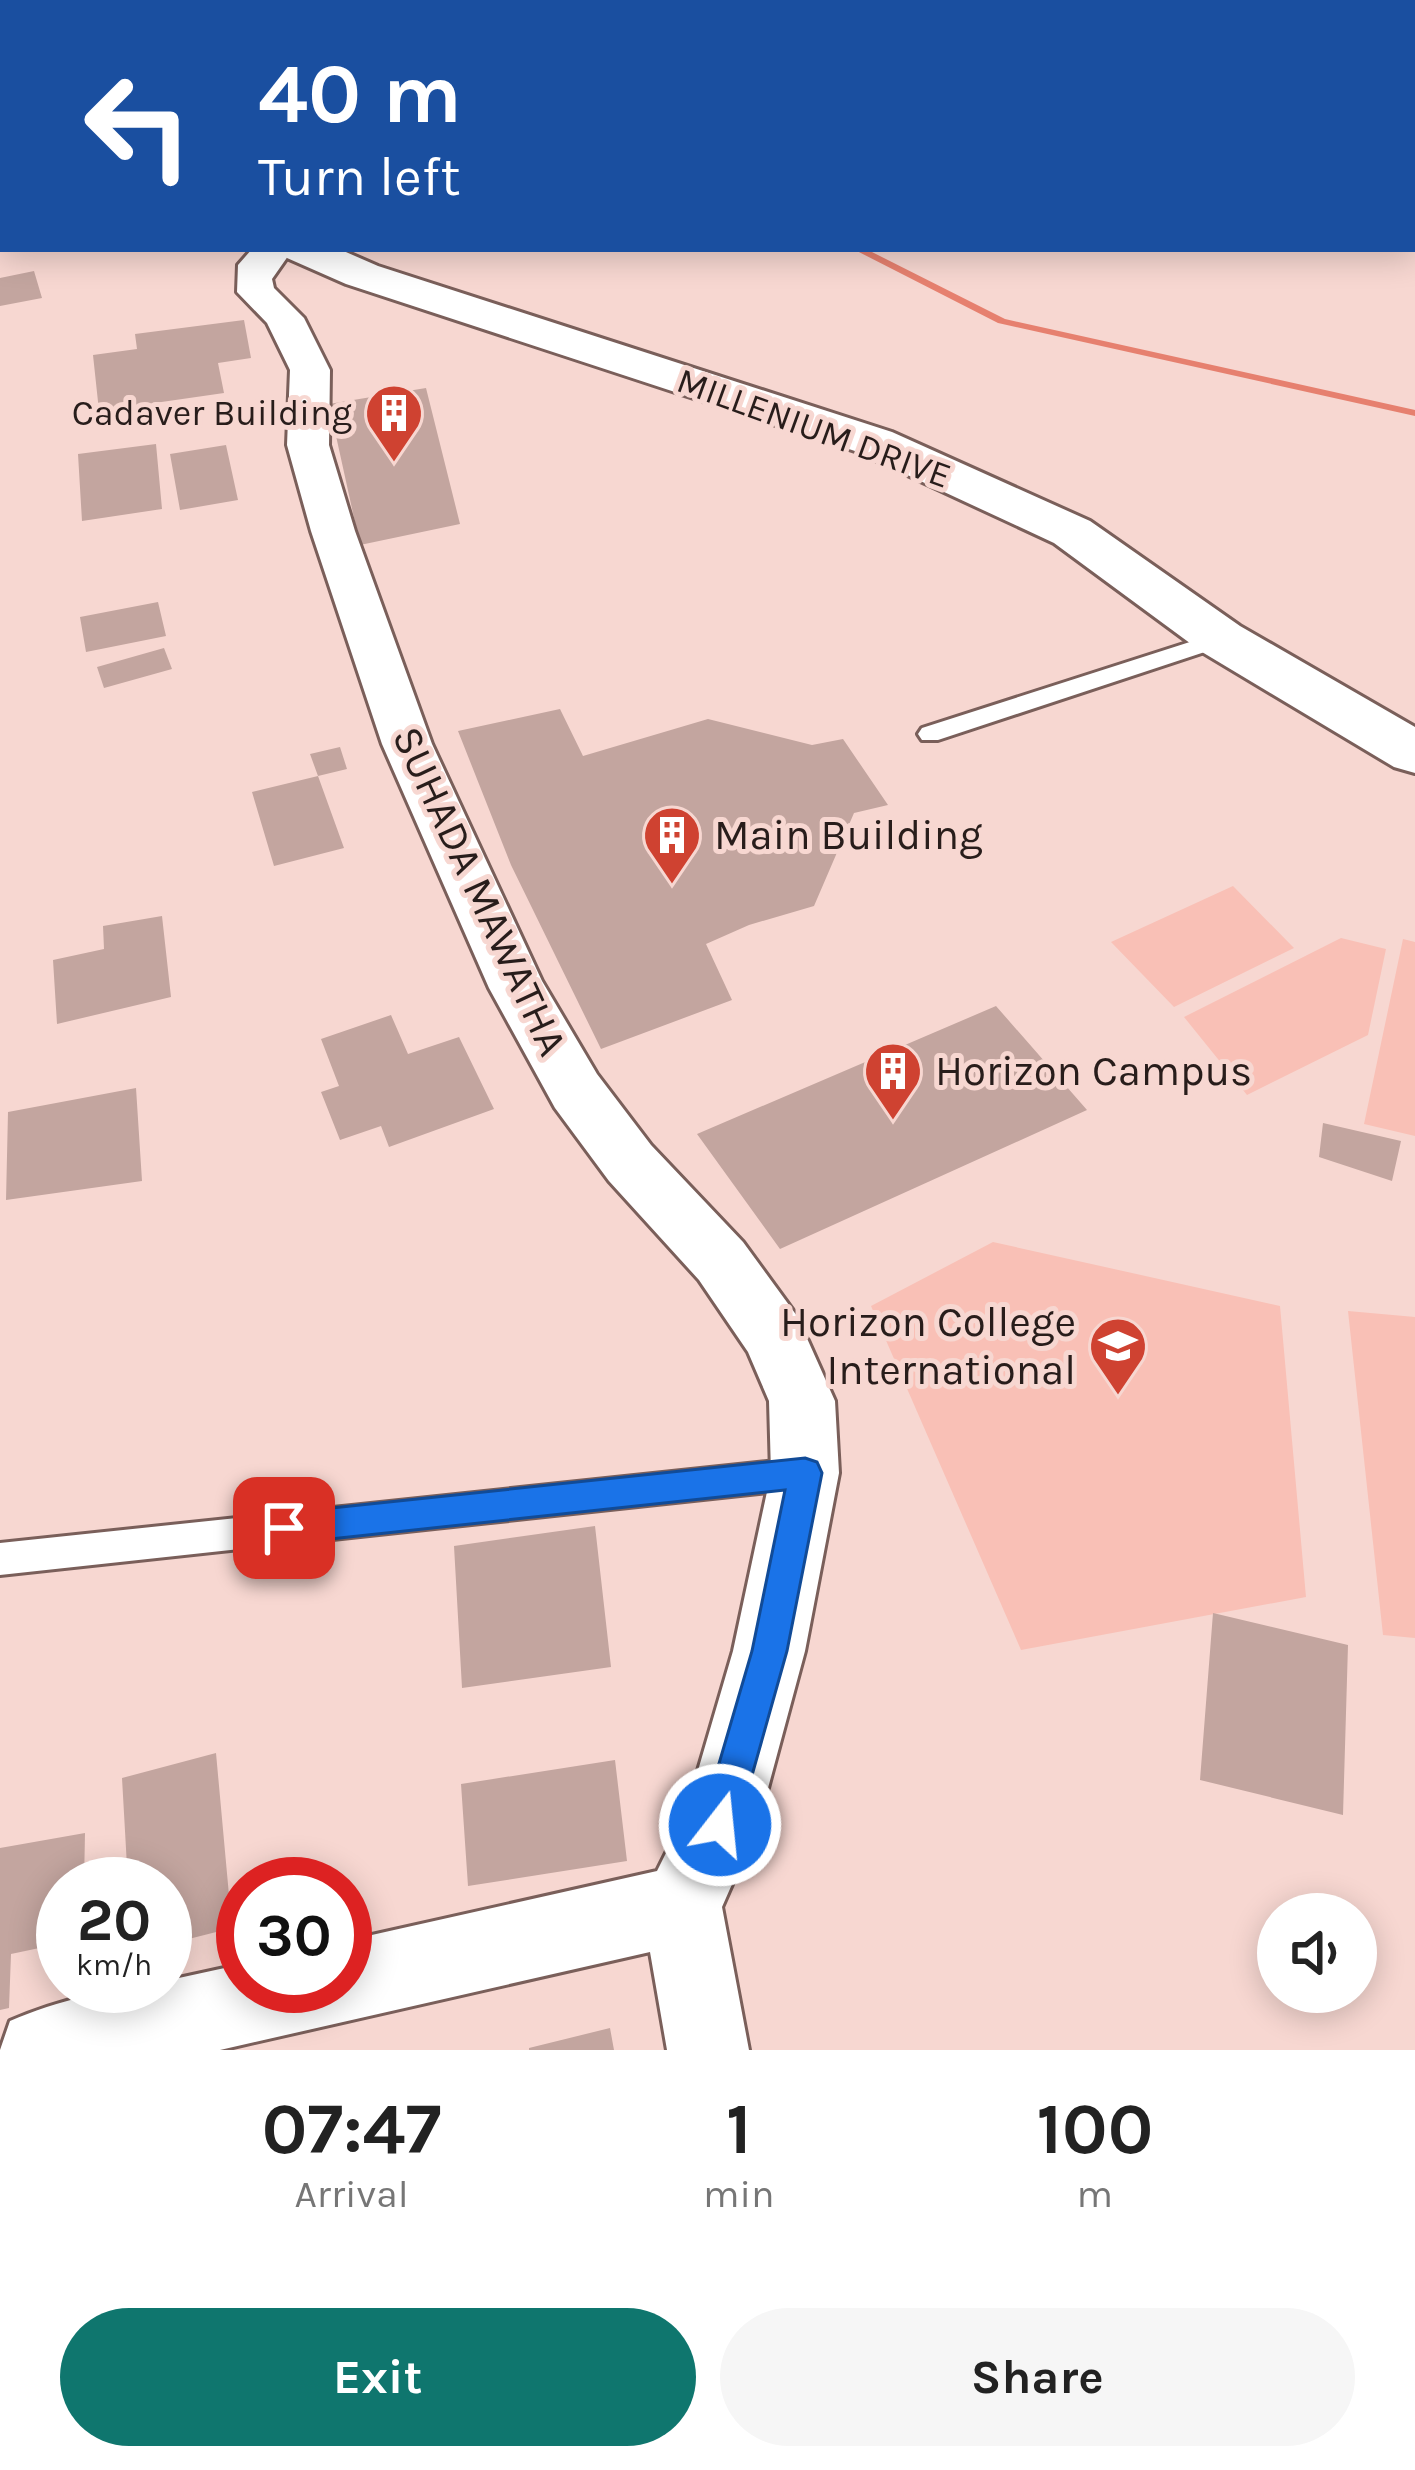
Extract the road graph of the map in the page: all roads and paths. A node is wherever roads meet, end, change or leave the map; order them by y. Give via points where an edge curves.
1 (271, 252) edge
2 (309, 252) edge
3 (1221, 639) junction
4 (930, 734) dead end
5 (1415, 753) edge
6 (805, 1473) junction
7 (0, 1559) edge
8 (682, 1905) junction
9 (372, 1975) edge
10 (216, 2010) edge
11 (39, 2050) edge
12 (708, 2050) edge

1 - 6 street, SUHADA MAWATHA via 253,279 310,370 308,445 407,745 517,988 576,1091 774,1336 802,1401
2 - 3 street, MILLENIUM DRIVE via 875,442 1072,532
3 - 4 lane
3 - 5 street, MILLENIUM DRIVE
6 - 7 lane
6 - 8 street, SUHADA MAWATHA via 769,1651 720,1825
8 - 9 street
8 - 12 street
10 - 11 street

